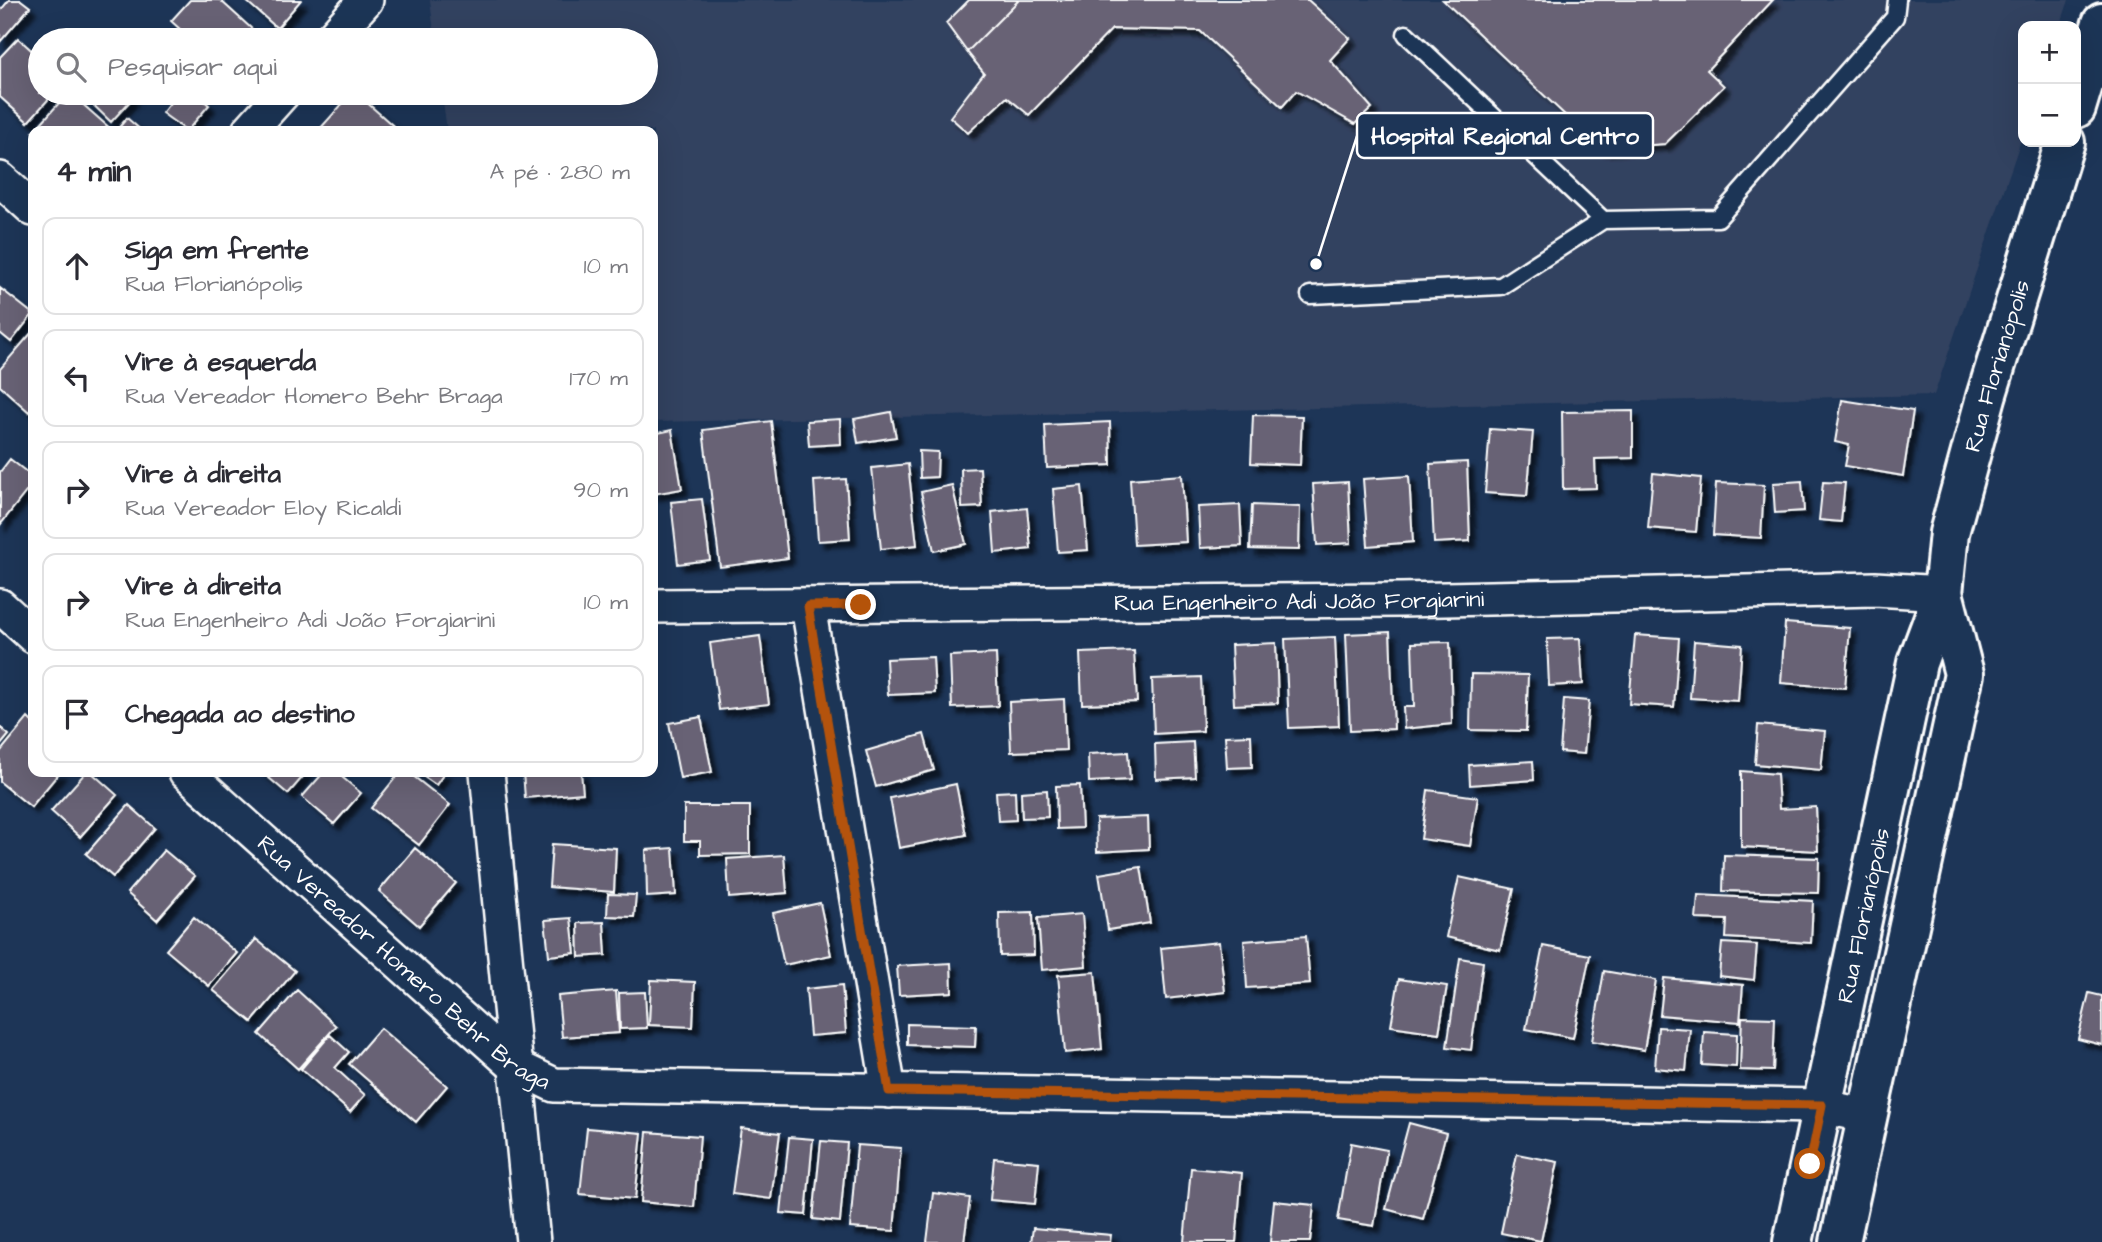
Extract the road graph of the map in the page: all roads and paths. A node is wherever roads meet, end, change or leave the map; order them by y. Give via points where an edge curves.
1 (366, 0) edge
2 (1896, 0) edge
3 (2102, 23) edge
4 (341, 28) edge
5 (1406, 34) dead end
6 (2081, 92) edge
7 (272, 105) edge
8 (253, 126) edge
9 (2063, 147) edge
10 (0, 179) edge
11 (28, 204) edge
12 (1604, 220) junction
13 (1310, 295) dead end
14 (1943, 593) junction
15 (0, 606) edge
16 (658, 606) edge
17 (808, 606) junction
18 (28, 631) edge
19 (192, 777) edge
20 (487, 777) edge
21 (515, 1066) junction
22 (889, 1091) junction
23 (1822, 1105) junction
24 (1867, 1115) junction
25 (533, 1242) edge
26 (1793, 1242) edge
27 (1840, 1242) edge

1 - 4 street
2 - 12 lane via 1895,17 1718,218
3 - 6 street
5 - 12 lane
7 - 8 street
9 - 14 street, Rua Florianópolis via 1952,521
10 - 11 street
12 - 13 lane via 1501,286
14 - 17 street, Rua Engenheiro Adi João Forgiarini via 1875,589
14 - 23 street, Rua Florianópolis via 1917,663
14 - 24 street, Rua Florianópolis via 1964,674
15 - 18 street
16 - 17 street, Rua Engenheiro Adi João Forgiarini
17 - 22 street
19 - 21 street, Rua Vereador Homero Behr Braga
20 - 21 street
21 - 22 street, Rua Vereador Homero Behr Braga via 554,1085
21 - 25 street
22 - 23 street, Rua Vereador Homero Behr Braga
23 - 24 street, Rua Vereador Homero Behr Braga
23 - 26 street, Rua Florianópolis
24 - 27 street, Rua Florianópolis

